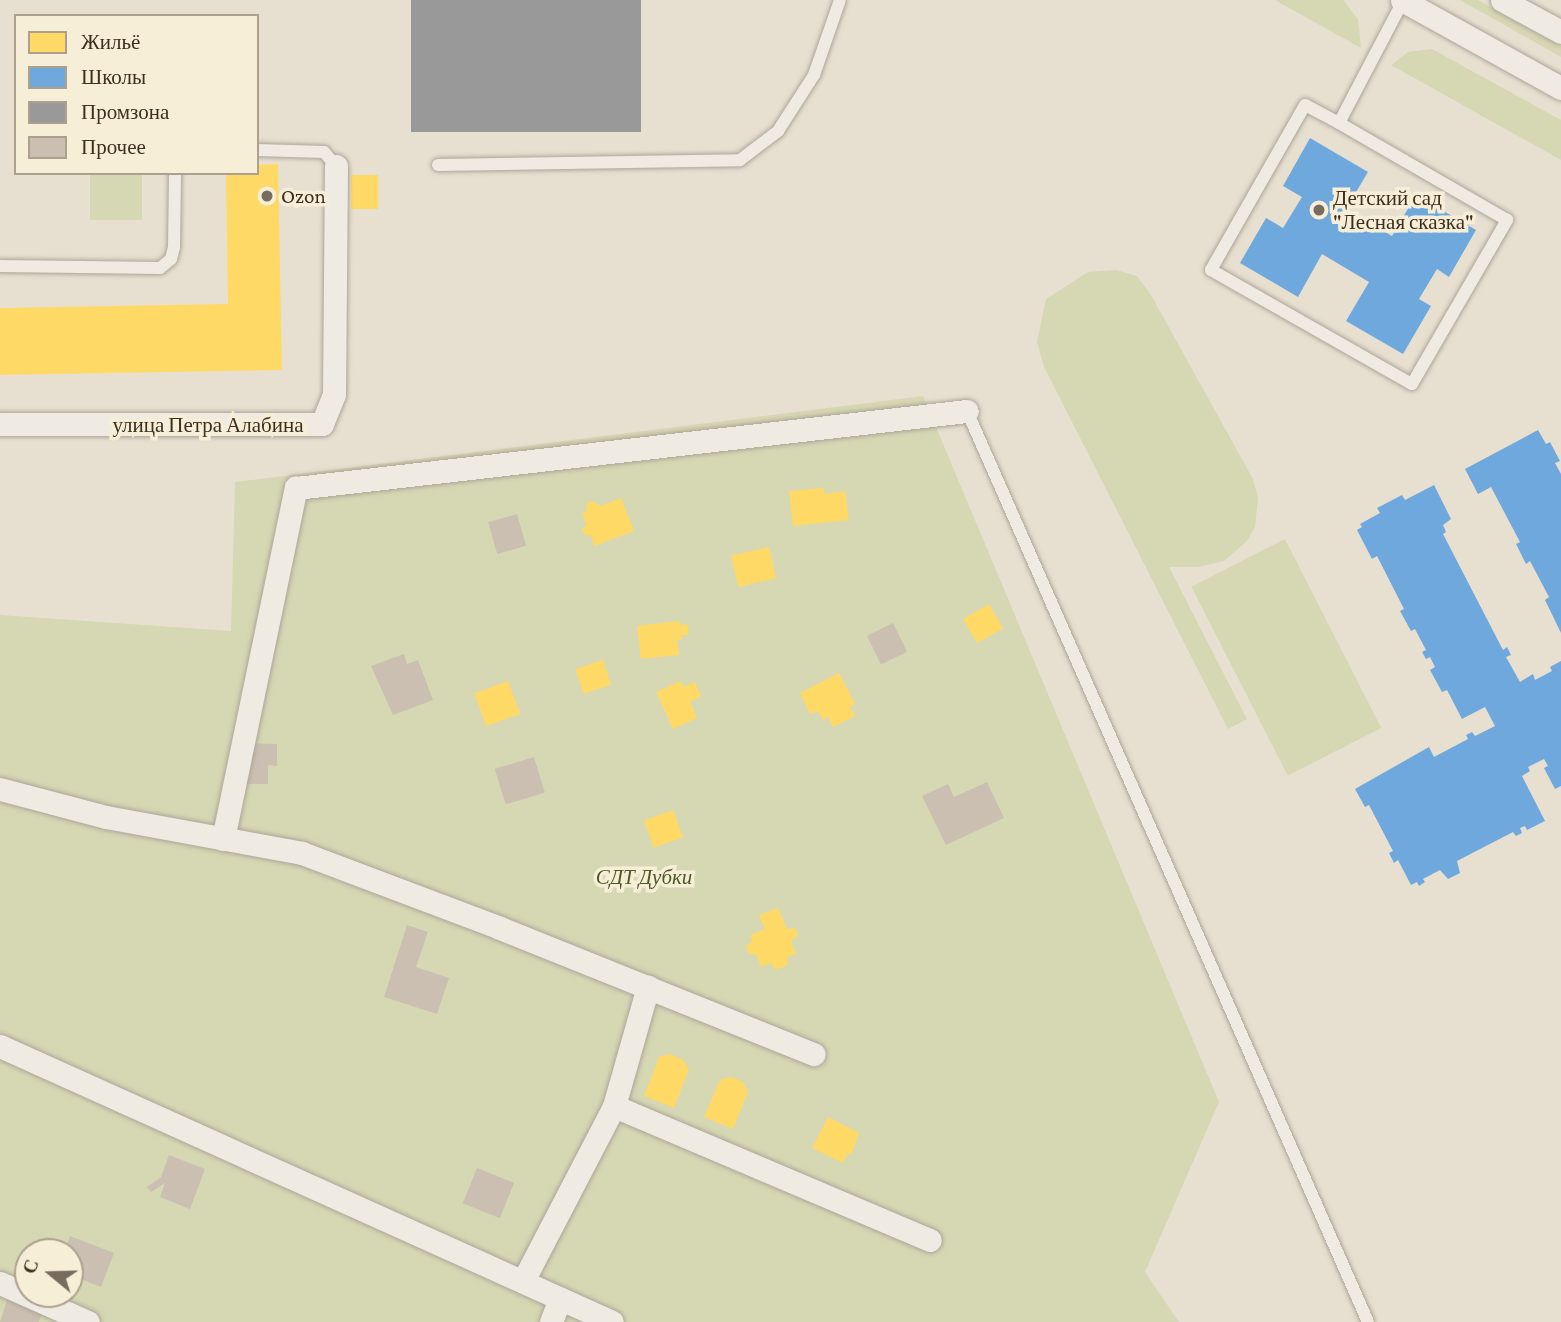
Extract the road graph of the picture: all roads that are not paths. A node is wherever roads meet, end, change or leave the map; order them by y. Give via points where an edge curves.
1 (840, 0) edge
2 (1502, 0) edge
3 (1403, 1) edge
4 (1561, 32) edge
5 (1561, 88) edge
6 (1339, 123) junction
7 (259, 150) edge
8 (438, 165) dead end
9 (336, 166) joint
10 (176, 175) edge
11 (0, 266) edge
12 (967, 411) joint
13 (0, 424) edge
14 (0, 789) edge
15 (223, 839) junction
16 (648, 987) junction
17 (0, 1046) edge
18 (814, 1054) dead end
19 (614, 1106) junction
20 (930, 1240) dead end
21 (523, 1281) junction
22 (0, 1283) edge
23 (560, 1298) junction
24 (88, 1322) edge
25 (551, 1322) edge
26 (612, 1322) edge
27 (1368, 1322) edge

1 - 8 lane via 814,75 778,131 740,160
2 - 4 street
3 - 5 street
3 - 6 lane
6 - 6 lane via 1507,220 1412,384 1211,270 1305,105
7 - 9 lane via 324,152
9 - 13 street, улица Петра Алабина via 334,394 322,424
10 - 11 lane via 174,247 171,260 160,268
12 - 15 street via 296,488
12 - 27 lane
14 - 15 street via 106,817
15 - 16 street via 302,853
16 - 18 street
16 - 19 street
17 - 21 street
19 - 20 street
19 - 21 street
21 - 23 street
22 - 24 street
23 - 25 street
23 - 26 street

